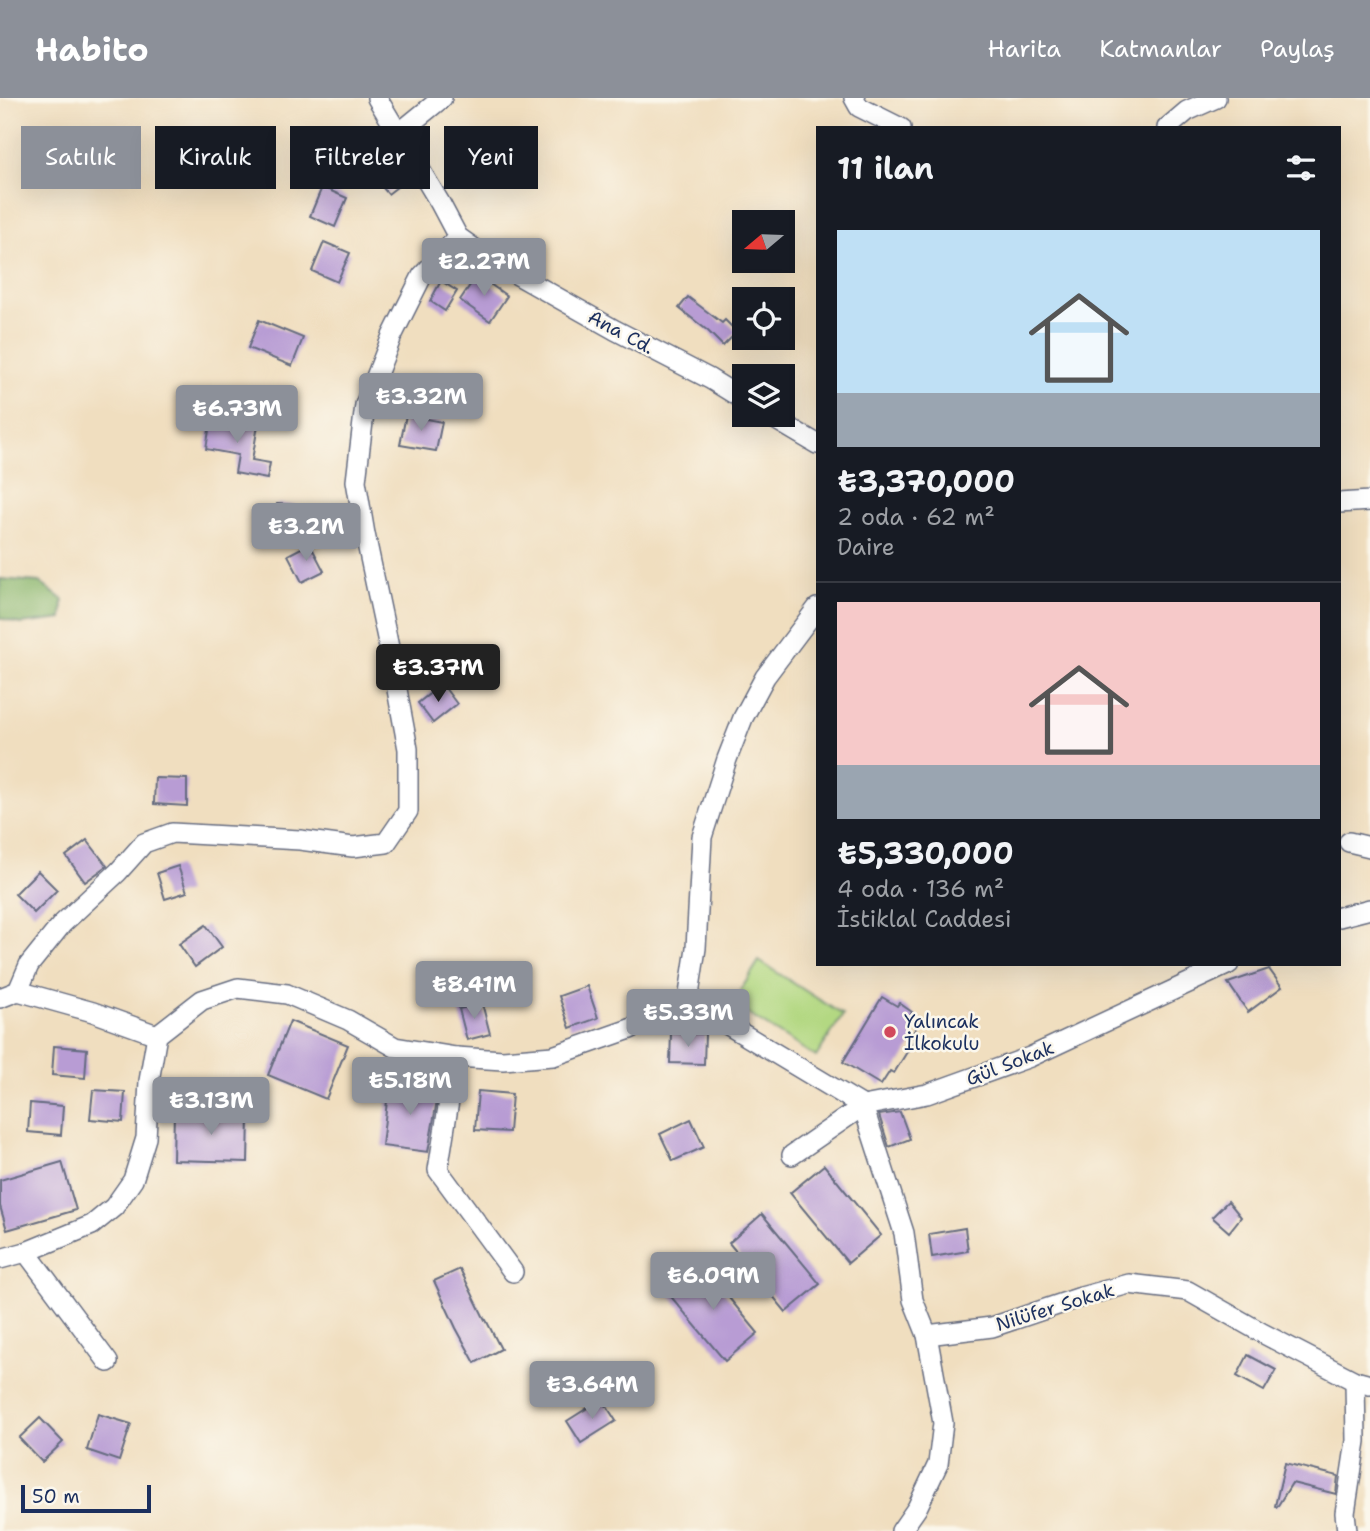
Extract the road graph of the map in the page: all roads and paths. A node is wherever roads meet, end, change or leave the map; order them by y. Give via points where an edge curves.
1 (377, 98) edge
2 (442, 98) edge
3 (854, 98) edge
4 (1216, 98) edge
5 (395, 126) edge
6 (408, 126) edge
7 (897, 126) edge
8 (1169, 126) edge
9 (430, 186) edge
10 (457, 237) junction
11 (732, 393) edge
12 (788, 427) edge
13 (816, 443) edge
14 (1370, 501) edge
15 (1341, 503) edge
16 (816, 609) edge
17 (1349, 842) dead end
18 (1370, 847) edge
19 (1370, 909) edge
20 (1341, 916) edge
21 (1225, 966) edge
22 (9, 995) edge
23 (688, 1001) junction
24 (157, 1035) junction
25 (456, 1057) junction
26 (863, 1106) junction
27 (792, 1155) dead end
28 (26, 1252) junction
29 (0, 1259) edge
30 (513, 1272) dead end
31 (927, 1335) junction
32 (108, 1362) dead end
33 (1362, 1383) edge
34 (901, 1531) edge
35 (1347, 1531) edge

1 - 5 street, Ana Cd.
2 - 6 street
3 - 7 street via 859,107
4 - 8 street via 1186,111
9 - 10 street, Ana Cd.
10 - 11 street, Ana Cd.
10 - 22 street via 422,276 392,336 365,405 356,481 408,748 408,811 386,843 352,847 172,833 144,843 62,925
12 - 13 street
14 - 15 street
16 - 23 street via 765,677 727,759 702,837
17 - 18 street
19 - 20 street
21 - 26 street, Gül Sokak via 1030,1057 928,1094
22 - 24 street via 93,1012
23 - 25 street via 630,1029 553,1056
23 - 26 street
24 - 25 street via 202,1000 238,988 286,995 348,1020 395,1047
24 - 28 street via 146,1138 133,1180 114,1207 92,1225
25 - 30 street via 438,1170
26 - 27 street, Gül Sokak
26 - 31 street via 904,1233 912,1300
28 - 29 street
28 - 32 street
31 - 33 street, Nilüfer Sokak via 992,1327 1129,1284 1188,1291
31 - 34 street via 943,1423 938,1464
33 - 35 street via 1345,1513

